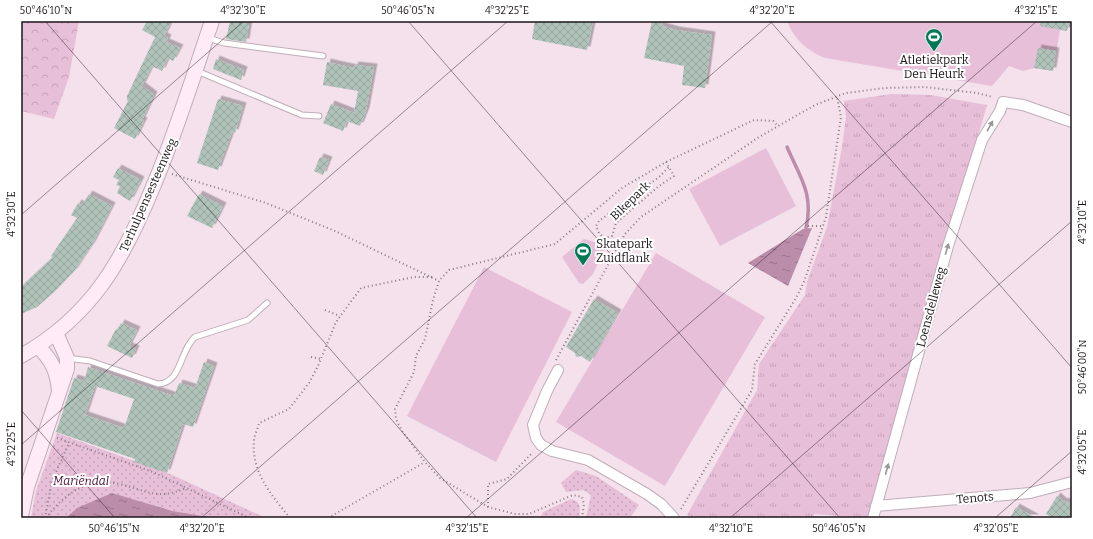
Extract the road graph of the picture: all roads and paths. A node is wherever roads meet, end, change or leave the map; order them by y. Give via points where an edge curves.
1 (212, 21) edge
2 (207, 37) junction
3 (323, 56) dead end
4 (196, 71) junction
5 (837, 97) junction
6 (1003, 102) junction
7 (319, 116) dead end
8 (1072, 122) edge
9 (778, 126) junction
10 (666, 162) junction
11 (669, 167) junction
12 (173, 174) dead end
13 (808, 226) dead end
14 (823, 226) junction
15 (432, 277) junction
16 (439, 281) junction
17 (267, 303) dead end
18 (325, 310) dead end
19 (340, 316) junction
20 (56, 333) junction
21 (38, 346) junction
22 (21, 356) edge
23 (312, 357) dead end
24 (66, 358) junction
25 (321, 359) junction
26 (558, 370) joint
27 (59, 391) junction
28 (45, 434) junction
29 (69, 442) junction
30 (541, 445) junction
31 (425, 462) junction
32 (1072, 482) edge
33 (24, 485) edge
34 (186, 488) junction
35 (876, 506) junction
36 (488, 507) junction
37 (677, 515) edge
38 (21, 516) edge
39 (46, 518) edge
40 (249, 518) edge
41 (290, 518) edge
42 (328, 518) edge
43 (582, 518) edge
44 (873, 518) edge

1 - 2 main road, Terhulpensesteenweg
2 - 3 lane via 224,43
2 - 4 main road, Terhulpensesteenweg
4 - 7 lane via 302,115
4 - 20 main road, Terhulpensesteenweg via 174,138 130,242 106,281 82,310
5 - 6 path via 868,89 924,88 977,93
5 - 9 path via 815,105
5 - 14 path via 841,117
6 - 8 street via 1023,105
35 -> 6 street, Loensdelleweg via 948,246 982,140
9 - 10 path via 773,122 754,120
9 - 26 path via 641,217 625,234 560,350 556,361
10 - 11 path
10 - 16 path via 622,188 556,244 449,270
11 - 11 path, Bikepark via 600,221 596,226 598,233 604,238 612,236 616,223 674,176
12 - 15 path via 266,203 314,222
13 - 14 path
14 - 37 path via 799,292 755,364 752,390
15 - 16 path
15 - 19 path via 414,277 361,288
16 - 31 path via 425,339 416,356 414,372 395,409 396,419 402,431
17 - 24 lane via 248,320 190,342 174,378 166,384 158,384 90,361
18 - 19 path
19 - 25 path
20 - 21 main road, Terhulpensesteenweg
20 - 24 main road
21 - 22 main road, Terhulpensesteenweg
21 - 27 main road via 53,364
23 - 25 path
24 - 27 main road via 68,369
25 - 41 path via 309,383 289,409 259,423 254,441 257,468 266,489
26 - 30 street via 533,425 536,438
27 - 28 main road
28 - 29 path
28 - 33 main road
29 - 34 path via 153,472
29 - 39 path via 52,481
30 - 36 path via 507,479 488,484
30 - 37 street via 552,451 588,460 647,494
31 - 36 path via 440,478
31 - 42 path
32 - 35 street, Tenots via 1030,493
33 - 38 main road
34 - 39 path via 174,493 147,494 118,483 95,484 74,490 57,503
34 - 40 path
35 - 44 street, Loensdelleweg
36 - 43 path via 514,514 529,514 573,495 582,497

